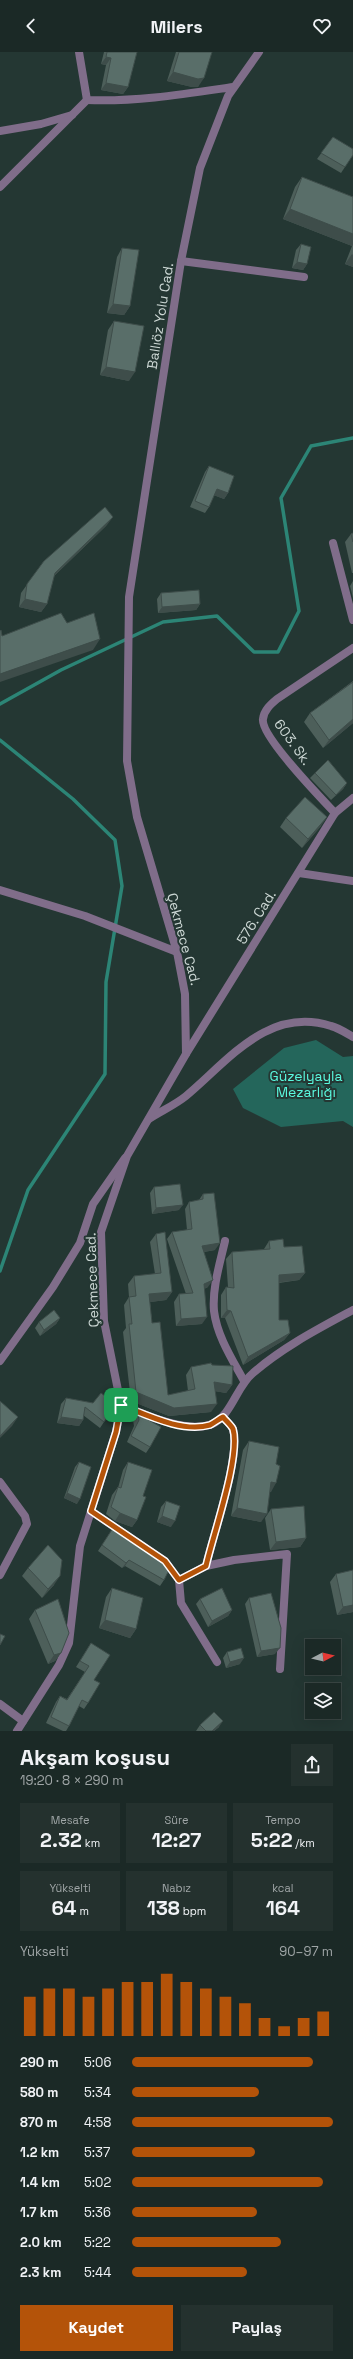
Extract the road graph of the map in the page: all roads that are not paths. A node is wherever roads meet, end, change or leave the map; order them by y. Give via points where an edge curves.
1 (79, 52) edge
2 (259, 52) edge
3 (233, 87) junction
4 (87, 100) junction
5 (73, 115) junction
6 (0, 131) edge
7 (0, 188) edge
8 (181, 261) junction
9 (304, 277) dead end
10 (333, 543) dead end
11 (353, 620) edge
12 (353, 648) edge
13 (128, 666) joint
14 (353, 798) edge
15 (335, 813) junction
16 (299, 873) junction
17 (353, 882) edge
18 (0, 890) edge
19 (177, 952) junction
20 (353, 1037) edge
21 (186, 1054) junction
22 (149, 1119) junction
23 (127, 1156) junction
24 (225, 1241) dead end
25 (353, 1310) edge
26 (0, 1361) edge
27 (244, 1381) junction
28 (121, 1405) junction
29 (223, 1417) junction
30 (0, 1482) edge
31 (91, 1511) junction
32 (206, 1566) junction
33 (0, 1575) edge
34 (179, 1580) junction
35 (217, 1662) dead end
36 (280, 1669) dead end
37 (0, 1704) edge
38 (23, 1721) junction
39 (17, 1731) edge

1 - 4 street
2 - 3 street, Ballıöz Yolu Cad.
3 - 4 street via 169,97
3 - 8 street, Ballıöz Yolu Cad. via 200,168
4 - 5 street
5 - 6 street
5 - 7 street
8 - 9 street
8 - 13 street, Ballıöz Yolu Cad. via 129,597
10 - 11 street
12 - 15 street, 603. Sk. via 277,699 262,719 264,730 280,751
13 - 19 street, Çekmece Cad. via 127,761 137,817
14 - 15 street, 576. Cad.
15 - 16 street, 576. Cad.
16 - 17 street
16 - 21 street, 576. Cad.
18 - 19 street via 85,916
19 - 21 street, Çekmece Cad. via 185,994
20 - 22 street via 332,1026 303,1021 269,1029 242,1044 184,1098
21 - 22 street, Çekmece Cad.
22 - 23 street, Çekmece Cad.
23 - 26 street via 93,1204 80,1243
23 - 28 street, Çekmece Cad. via 101,1232 104,1321
24 - 27 street via 214,1311 223,1344
25 - 27 street via 288,1346
27 - 29 street
28 - 29 street via 172,1423 194,1426 210,1425
28 - 31 street, Çekmece Cad. via 116,1432
29 - 32 street via 232,1428 235,1447
30 - 33 street via 26,1516 27,1524
31 - 34 street via 165,1561
31 - 38 street, Çekmece Cad. via 80,1546 69,1643 59,1665
32 - 34 street
32 - 36 street via 287,1554
34 - 35 street via 181,1604
37 - 38 street
38 - 39 street, Çekmece Cad.

